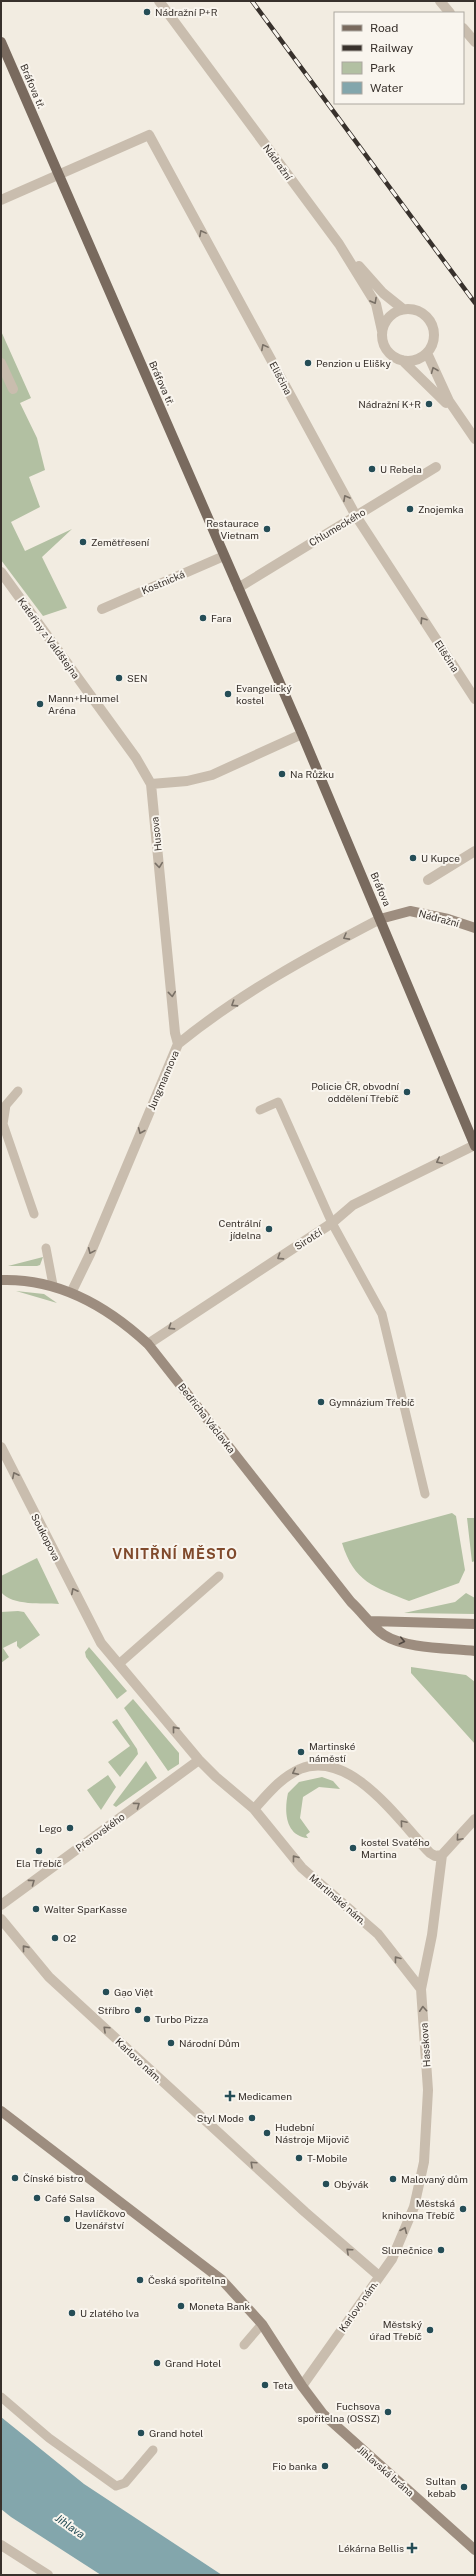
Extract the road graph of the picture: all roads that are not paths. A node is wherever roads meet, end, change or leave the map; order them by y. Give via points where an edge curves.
1 (159, 1) edge
2 (440, 1) edge
3 (449, 12) edge
4 (464, 29) edge
5 (1, 42) edge
6 (475, 42) edge
7 (4, 56) edge
8 (58, 175) junction
9 (1, 200) edge
10 (338, 244) junction
11 (403, 309) junction
12 (382, 331) junction
13 (427, 352) junction
14 (402, 360) junction
15 (1, 363) edge
16 (12, 390) dead end
17 (467, 428) junction
18 (475, 439) edge
19 (436, 467) dead end
20 (356, 516) junction
21 (224, 556) junction
22 (1, 572) edge
23 (238, 588) junction
24 (102, 609) dead end
25 (475, 699) edge
26 (302, 734) junction
27 (151, 784) junction
28 (475, 852) edge
29 (428, 880) dead end
30 (380, 919) junction
31 (475, 928) edge
32 (178, 1044) junction
33 (18, 1091) dead end
34 (260, 1110) dead end
35 (475, 1145) edge
36 (34, 1214) dead end
37 (332, 1223) junction
38 (46, 1248) dead end
39 (1, 1280) edge
40 (53, 1285) junction
41 (72, 1291) junction
42 (148, 1344) junction
43 (1, 1448) edge
44 (425, 1494) dead end
45 (219, 1576) dead end
46 (370, 1621) junction
47 (475, 1624) edge
48 (92, 1626) joint
49 (475, 1651) edge
50 (120, 1663) junction
51 (199, 1760) junction
52 (254, 1809) junction
53 (475, 1819) edge
54 (442, 1855) junction
55 (1, 1905) edge
56 (1, 1919) edge
57 (421, 1989) junction
58 (1, 2111) edge
59 (379, 2276) junction
60 (262, 2324) junction
61 (244, 2346) dead end
62 (302, 2386) junction
63 (1, 2397) edge
64 (153, 2450) dead end
65 (1, 2545) edge
66 (475, 2550) edge
67 (48, 2575) edge

1 - 10 street, Nádražní
2 - 3 street
4 - 6 street
5 - 7 main road, Bráfova tř.
7 - 8 main road, Bráfova tř.
8 - 9 street
20 -> 8 street, Eliščina via 149,135
8 - 21 main road, Bráfova tř.
10 - 11 street via 383,293
10 -> 12 street, Nádražní via 376,304
11 - 12 street via 390,316
11 - 13 street via 418,311 431,323 434,336
12 - 14 street, Nádražní via 385,347 392,356
13 - 14 street via 413,361
17 -> 13 street, Nádražní via 446,395
14 - 17 street, Nádražní via 434,389
15 - 16 street
17 - 18 street, Nádražní
19 - 20 street, Chlumeckého
20 - 23 street, Chlumeckého
25 -> 20 street, Eliščina
21 - 23 main road, Bráfova tř.
21 - 24 street, Kostnická
22 - 27 street, Kateřiny z Valdštejna via 136,758
23 - 26 main road, Bráfova tř.
26 - 27 street via 212,775 187,781
26 - 30 main road, Bráfova
27 -> 32 street, Husova via 174,1033
28 - 29 street
30 - 31 street, Nádražní via 410,911 441,917
30 -> 32 street, Jungmannova via 278,975 199,1026
30 - 35 main road, Bráfova
32 -> 41 street, Jungmannova
33 - 36 lane via 6,1105 3,1124
34 - 37 lane via 278,1102
35 -> 37 street, Sirotčí via 353,1205
37 -> 42 street, Sirotčí
37 - 44 lane via 382,1314
38 - 40 lane
39 - 40 street, Bedřicha Václavka
40 - 41 street, Bedřicha Václavka
41 - 42 street, Bedřicha Václavka via 111,1312
42 - 46 street, Bedřicha Václavka via 194,1399 268,1499 351,1602
48 -> 43 street, Soukopova
45 - 50 lane
46 - 47 street
46 -> 49 street, Bedřicha Václavka via 384,1635 398,1641
48 - 50 street, Martinské nám. via 101,1643
51 -> 50 street, Martinské nám.
51 - 52 street, Martinské nám.
55 -> 51 street, Přerovského
54 -> 52 street via 435,1856 430,1853 369,1788 330,1767 311,1766 288,1776
57 -> 52 street, Martinské nám. via 378,1934 302,1868
53 -> 54 street
54 - 57 street, Hasskova via 432,1935
59 -> 56 street, Karlovo nám. via 305,2212 49,1977
59 -> 57 street, Hasskova via 392,2259 414,2207 424,2162 428,2090
58 - 60 street via 222,2280
59 - 62 street, Karlovo nám.
60 - 61 lane
60 - 62 street
62 - 66 street, Jihlavská brána via 323,2414
63 - 64 lane via 49,2438 116,2486 125,2483
65 - 67 street

